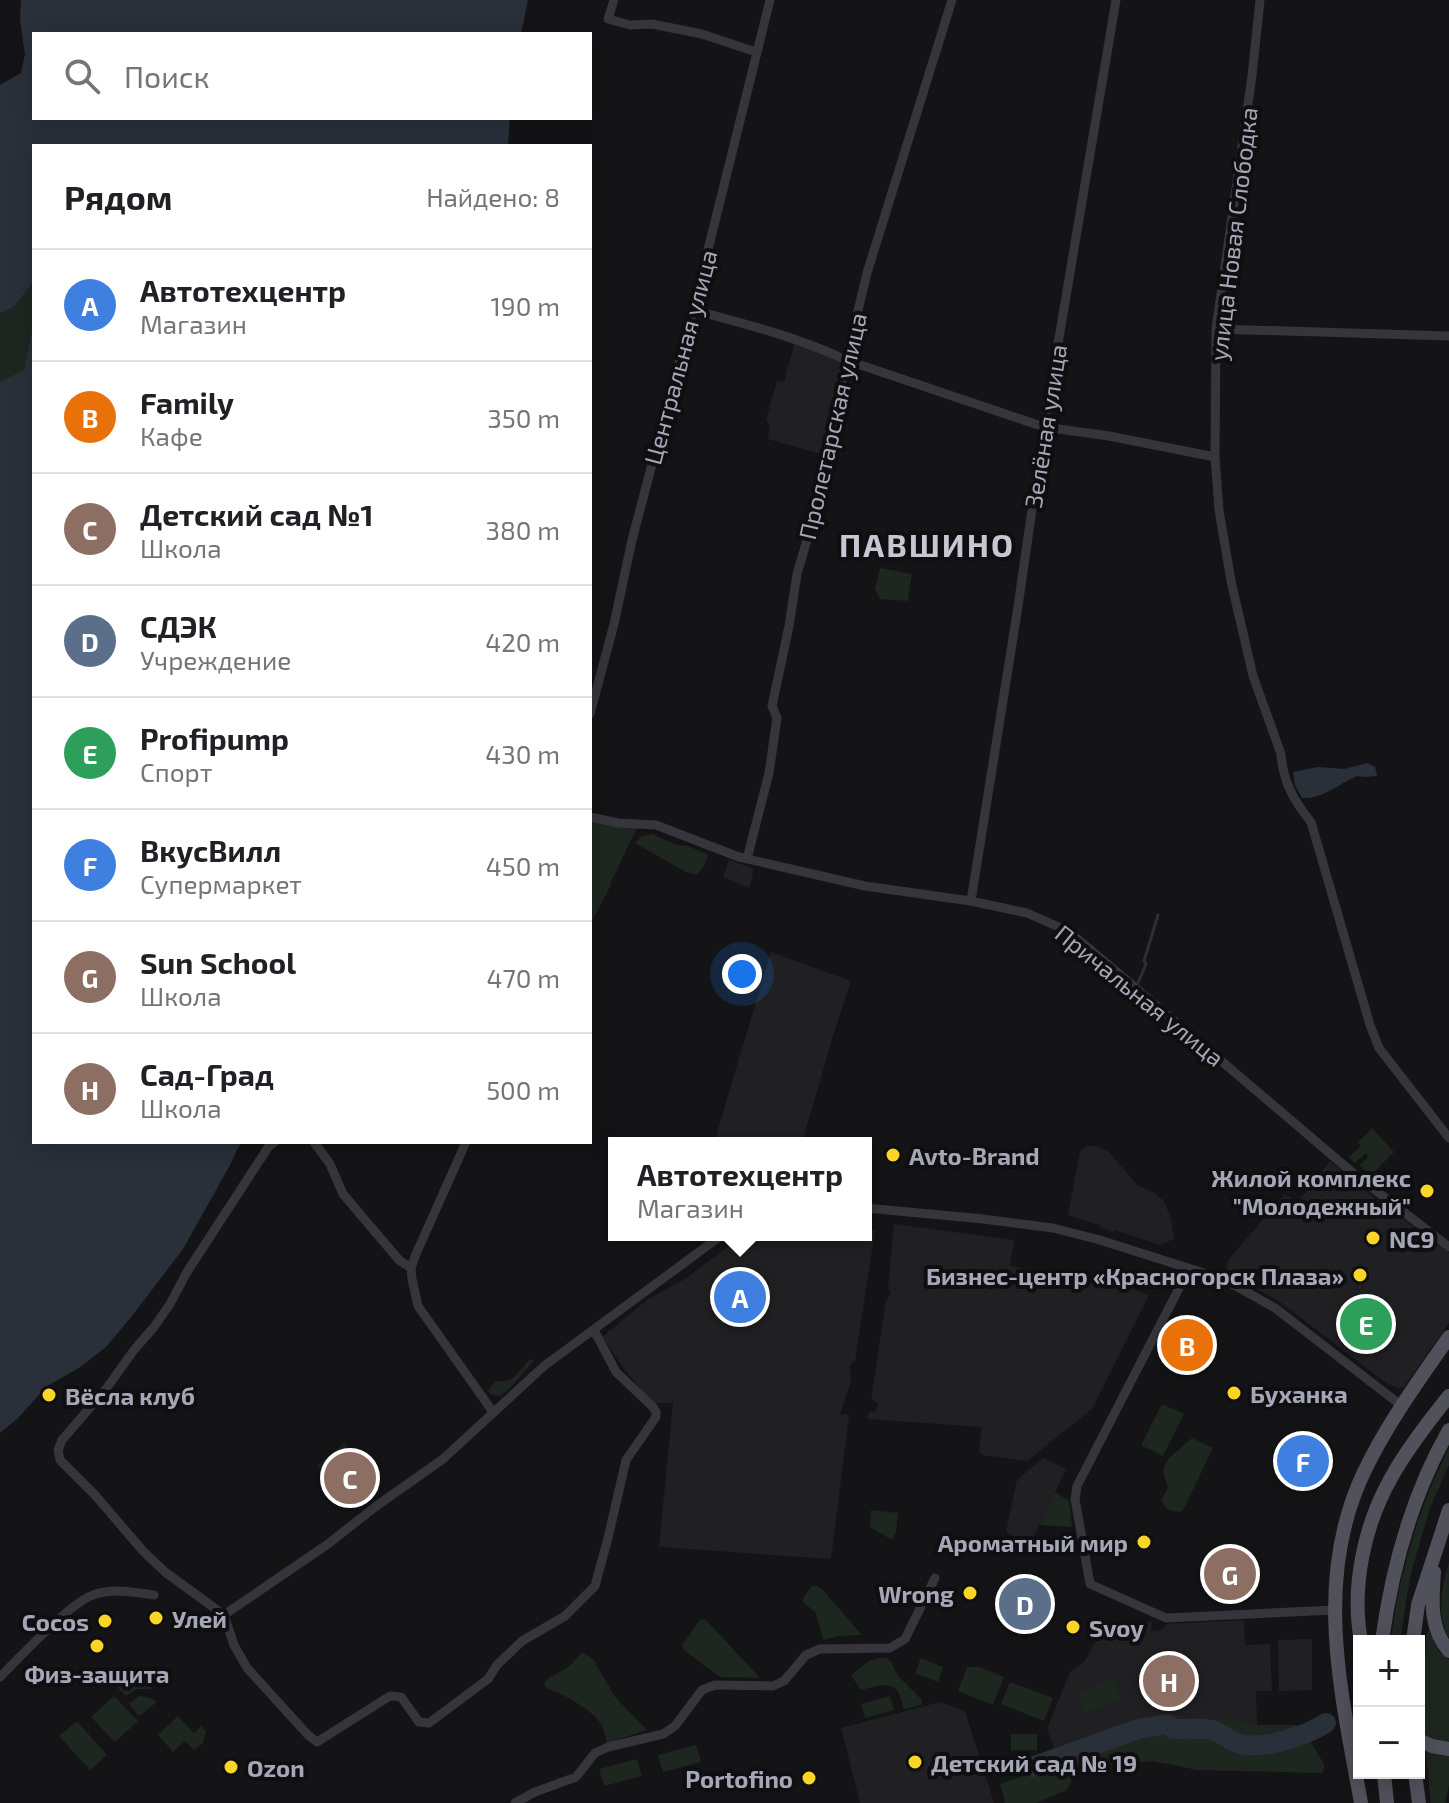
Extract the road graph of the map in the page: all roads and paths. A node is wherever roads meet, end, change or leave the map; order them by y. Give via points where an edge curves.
1 (614, 0) edge
2 (770, 0) edge
3 (952, 0) edge
4 (1116, 0) edge
5 (1260, 0) edge
6 (756, 52) junction
7 (693, 310) junction
8 (1216, 329) junction
9 (1449, 336) edge
10 (846, 360) junction
11 (1044, 427) junction
12 (1215, 457) junction
13 (592, 706) edge
14 (592, 817) edge
15 (747, 859) junction
16 (971, 901) junction
17 (1446, 1135) edge
18 (272, 1144) edge
19 (315, 1144) edge
20 (465, 1144) edge
21 (872, 1209) edge
22 (714, 1241) edge
23 (1449, 1247) edge
24 (411, 1268) junction
25 (1189, 1269) junction
26 (594, 1330) junction
27 (1449, 1337) edge
28 (1449, 1396) edge
29 (1402, 1406) junction
30 (493, 1412) junction
31 (1446, 1436) edge
32 (1449, 1510) edge
33 (1436, 1546) junction
34 (935, 1578) dead end
35 (154, 1595) dead end
36 (1334, 1610) junction
37 (224, 1615) junction
38 (1360, 1635) edge
39 (1383, 1635) edge
40 (1414, 1635) edge
41 (1449, 1651) edge
42 (0, 1677) edge
43 (1425, 1743) edge
44 (1449, 1749) edge
45 (1385, 1779) edge
46 (1416, 1779) edge
47 (515, 1803) edge
48 (1361, 1803) edge
49 (1387, 1803) edge
50 (1419, 1803) edge

1 - 6 street via 608,19 702,34
2 - 6 street, Центральная улица
3 - 10 street, Пролетарская улица via 867,273
4 - 11 street, Зелёная улица
5 - 8 street, улица Новая Слободка
6 - 7 street, Центральная улица
7 - 10 street via 779,333
7 - 13 street, Центральная улица
8 - 9 street
8 - 12 street, улица Новая Слободка
10 - 11 street
10 - 15 street, Пролетарская улица via 830,448 797,574 772,706 777,718 769,773
11 - 12 street
11 - 16 street, Зелёная улица
12 - 17 street, улица Новая Слободка via 1231,581 1287,785 1311,822 1379,1048
14 - 15 street, Причальная улица via 656,825
15 - 16 street, Причальная улица via 865,886
16 - 23 street, Причальная улица via 1027,913 1068,931 1353,1173
18 - 37 street via 154,1327 58,1450 60,1460 143,1551
19 - 24 street via 343,1194
20 - 24 street
21 - 25 street via 1053,1228
22 - 26 street
24 - 30 street via 418,1306
25 - 29 street via 1275,1308
25 - 36 street via 1077,1486 1090,1584 1166,1618
26 - 30 street
26 - 37 street via 616,1372 653,1407 656,1417 626,1460 595,1586 565,1616 522,1641 488,1679 429,1723 419,1722 401,1697 390,1696 317,1742 247,1668
27 - 29 main road
28 - 38 main road via 1390,1478 1375,1511 1358,1583
29 - 36 main road via 1363,1474 1348,1517 1337,1561
30 - 37 street via 443,1459
31 - 39 main road via 1403,1538
32 - 33 main road
33 - 40 main road
33 - 41 main road via 1433,1619
34 - 47 street via 905,1639 890,1648 820,1649 773,1686 715,1685 702,1690 663,1734 599,1751 576,1777
35 - 42 street via 128,1590 91,1596
36 - 48 main road via 1338,1672
43 - 44 main road
45 - 49 main road
46 - 50 main road

